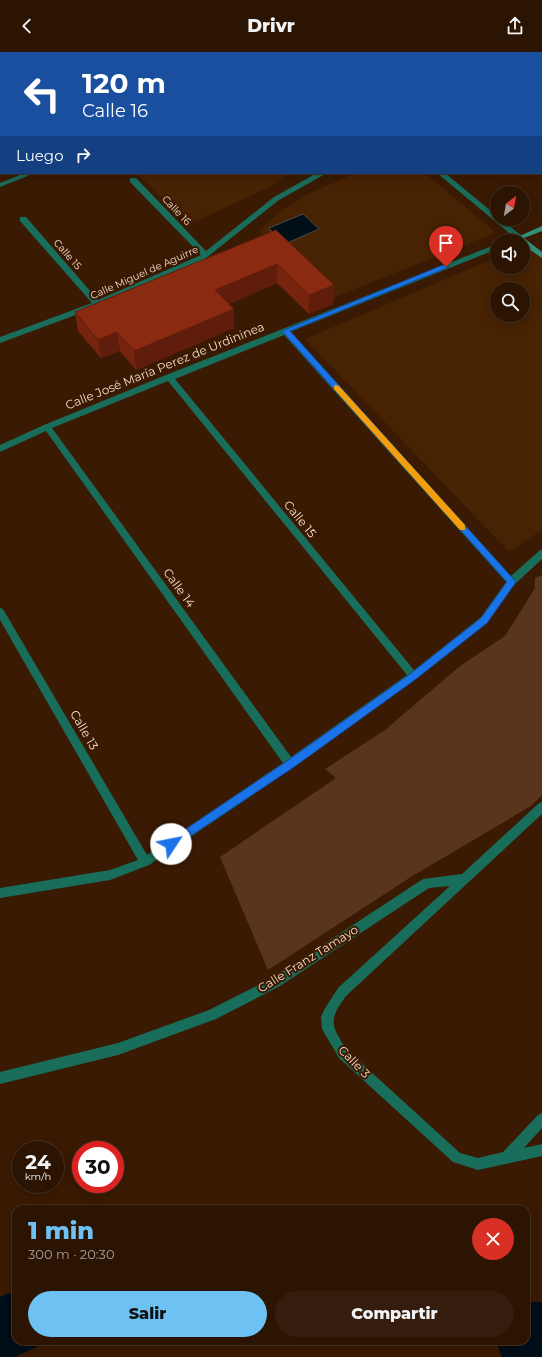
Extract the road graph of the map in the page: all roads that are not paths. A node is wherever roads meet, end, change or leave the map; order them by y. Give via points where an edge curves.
1 (28, 174) edge
2 (321, 174) edge
3 (442, 174) edge
4 (133, 180) dead end
5 (0, 185) edge
6 (23, 219) dead end
7 (542, 228) edge
8 (515, 234) edge
9 (530, 235) edge
10 (530, 246) edge
11 (490, 249) edge
12 (206, 255) junction
13 (542, 256) edge
14 (97, 304) junction
15 (285, 331) junction
16 (0, 340) edge
17 (169, 377) junction
18 (47, 427) junction
19 (0, 449) edge
20 (542, 554) edge
21 (512, 582) junction
22 (0, 612) edge
23 (413, 676) junction
24 (290, 764) junction
25 (542, 807) edge
26 (144, 862) junction
27 (465, 880) junction
28 (0, 893) edge
29 (0, 1078) edge
30 (542, 1119) edge
31 (542, 1150) edge
32 (506, 1158) junction

1 - 5 street
2 - 12 street, Calle Miguel de Aguirre via 295,186 269,204
3 - 8 street
4 - 12 street, Calle 16
6 - 14 street, Calle 15
7 - 9 main road
10 - 13 main road
11 - 15 street, Calle José María Perez de Urdininea
12 - 14 street, Calle Miguel de Aguirre
14 - 16 street, Calle Miguel de Aguirre
15 - 17 street, Calle José María Perez de Urdininea
15 - 21 street
17 - 18 street, Calle José María Perez de Urdininea
17 - 23 street, Calle 15
18 - 19 street, Calle José María Perez de Urdininea
18 - 24 street, Calle 14
20 - 21 street
21 - 23 street via 484,620
22 - 26 street, Calle 13
23 - 24 street
24 - 26 street
25 - 27 street
26 - 28 street via 110,875
27 - 29 street, Calle Franz Tamayo via 427,883 276,982 212,1015 118,1049
27 - 32 street, Calle 3 via 342,992 329,1008 326,1024 343,1054 457,1158 478,1164
30 - 32 street
31 - 32 street, Calle 3

